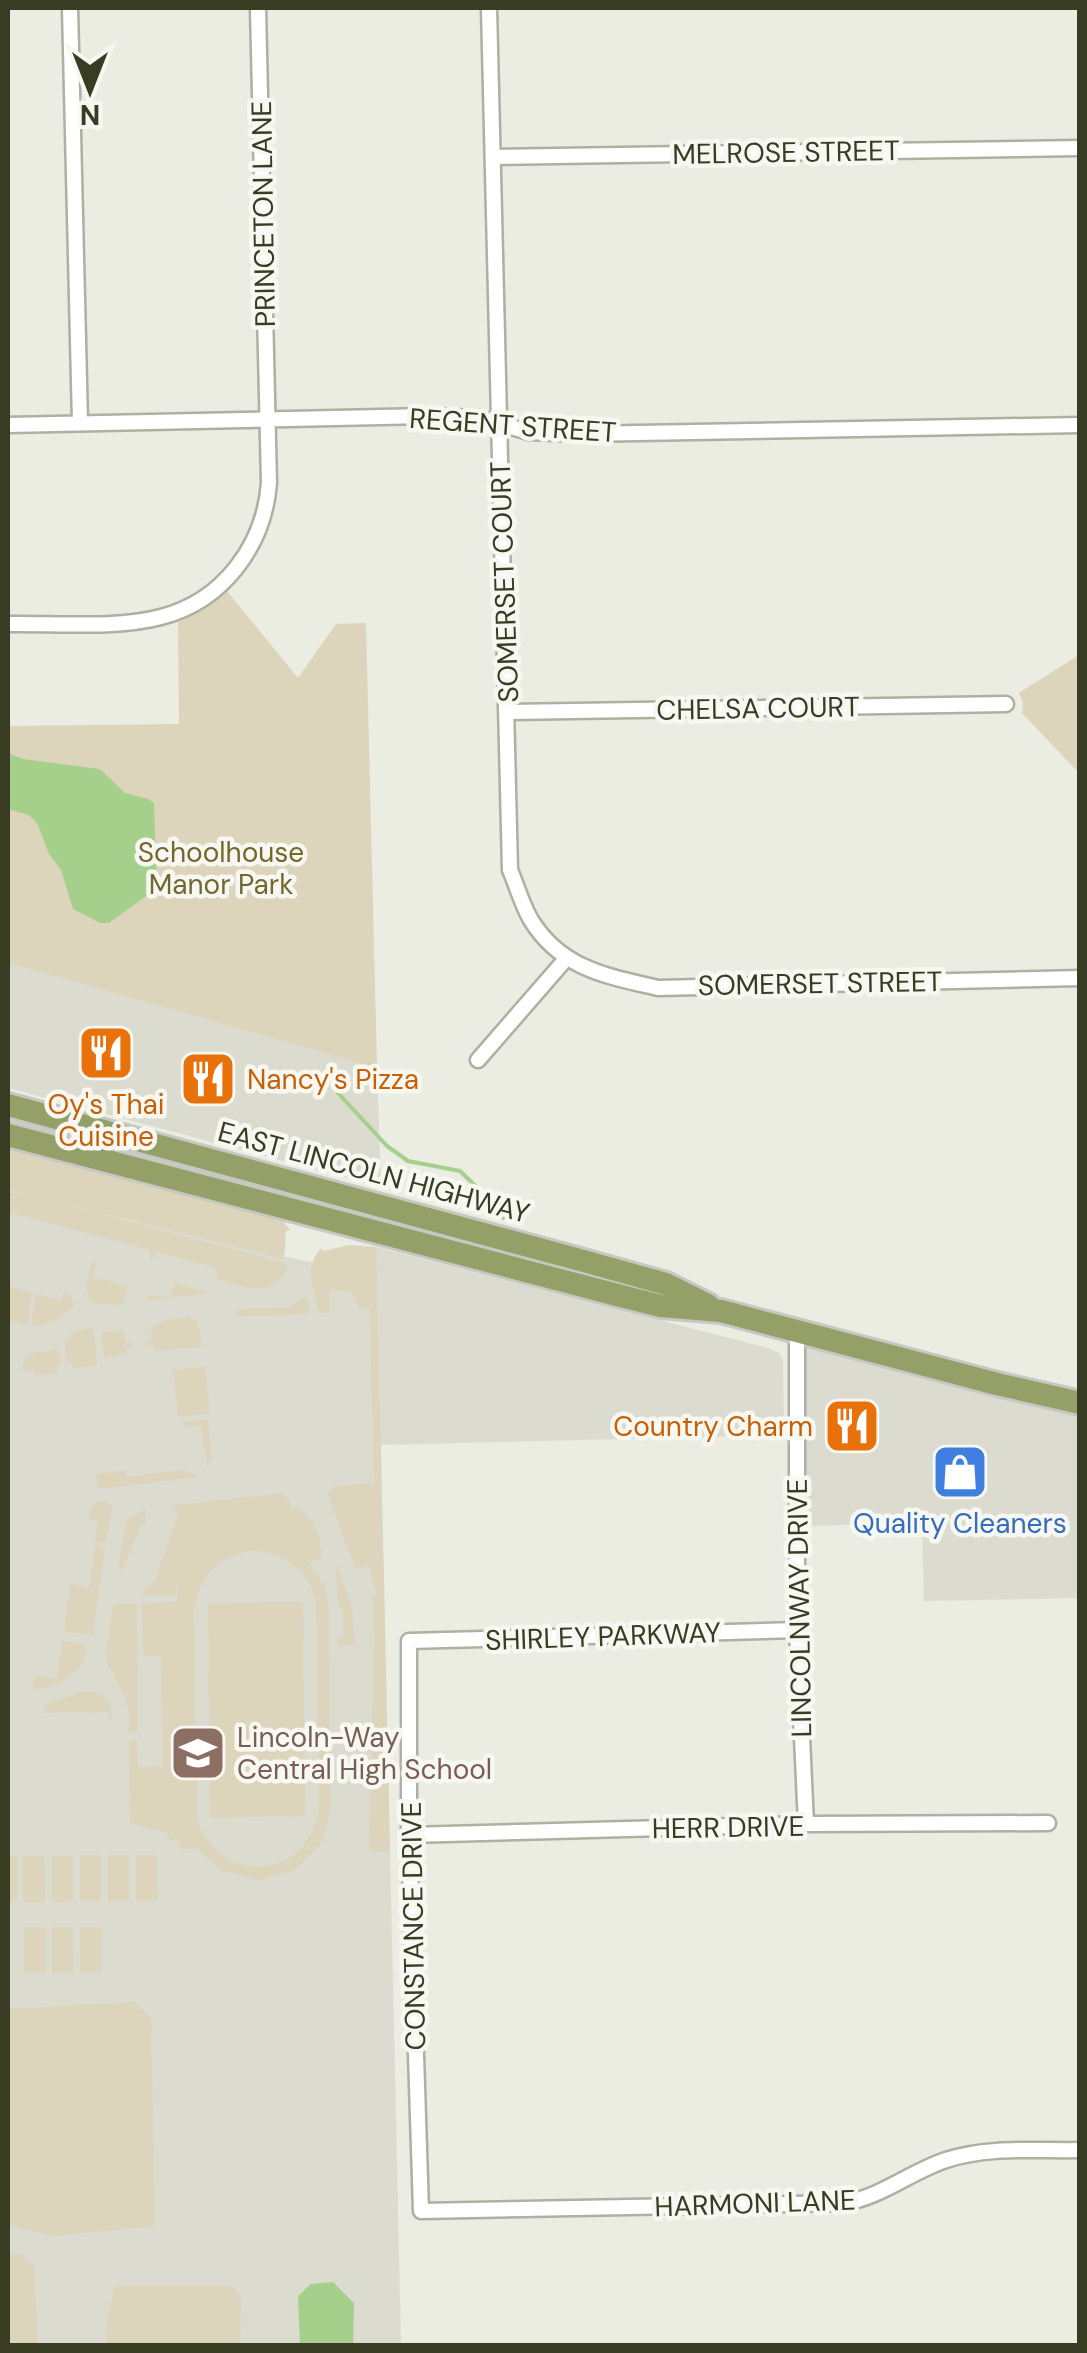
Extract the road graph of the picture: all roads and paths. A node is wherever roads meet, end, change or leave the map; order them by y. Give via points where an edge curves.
1 (70, 8) edge
2 (258, 8) edge
3 (490, 8) edge
4 (1080, 148) edge
5 (493, 157) junction
6 (268, 420) junction
7 (8, 424) edge
8 (80, 424) junction
9 (499, 424) junction
10 (1080, 425) edge
11 (8, 624) edge
12 (1006, 704) dead end
13 (509, 712) junction
14 (565, 960) junction
15 (1080, 978) edge
16 (478, 1060) dead end
17 (8, 1106) edge
18 (8, 1135) edge
19 (720, 1311) junction
20 (797, 1331) junction
21 (1080, 1403) edge
22 (797, 1630) junction
23 (409, 1641) joint
24 (1048, 1823) dead end
25 (806, 1824) junction
26 (409, 1835) junction
27 (1080, 2150) edge
28 (420, 2211) joint

1 - 8 street
2 - 6 street, PRINCETON LANE
3 - 5 street, SOMERSET COURT
4 - 5 street, MELROSE STREET
5 - 9 street, SOMERSET COURT
6 - 8 street, REGENT STREET
6 - 9 street, REGENT STREET via 427,416
6 - 11 street, PRINCETON LANE via 264,516 241,563 212,592 158,618
7 - 8 street, REGENT STREET
9 - 10 street, REGENT STREET via 582,434
9 - 13 street, SOMERSET COURT
12 - 13 street, CHELSA COURT
13 - 14 street, SOMERSET COURT via 510,870 531,920
14 - 15 street, SOMERSET STREET via 658,988
14 - 16 street
17 - 19 main road, EAST LINCOLN HIGHWAY via 652,1280
18 - 19 main road, EAST LINCOLN HIGHWAY via 661,1306
19 - 20 main road, EAST LINCOLN HIGHWAY
20 - 21 main road, EAST LINCOLN HIGHWAY
20 - 22 street, LINCOLNWAY DRIVE
22 - 23 street, SHIRLEY PARKWAY
22 - 25 street, LINCOLNWAY DRIVE
23 - 26 street, CONSTANCE DRIVE
24 - 25 street, HERR DRIVE
25 - 26 street, HERR DRIVE
26 - 28 street, CONSTANCE DRIVE
27 - 28 street, HARMONI LANE via 966,2155 879,2194 835,2204

